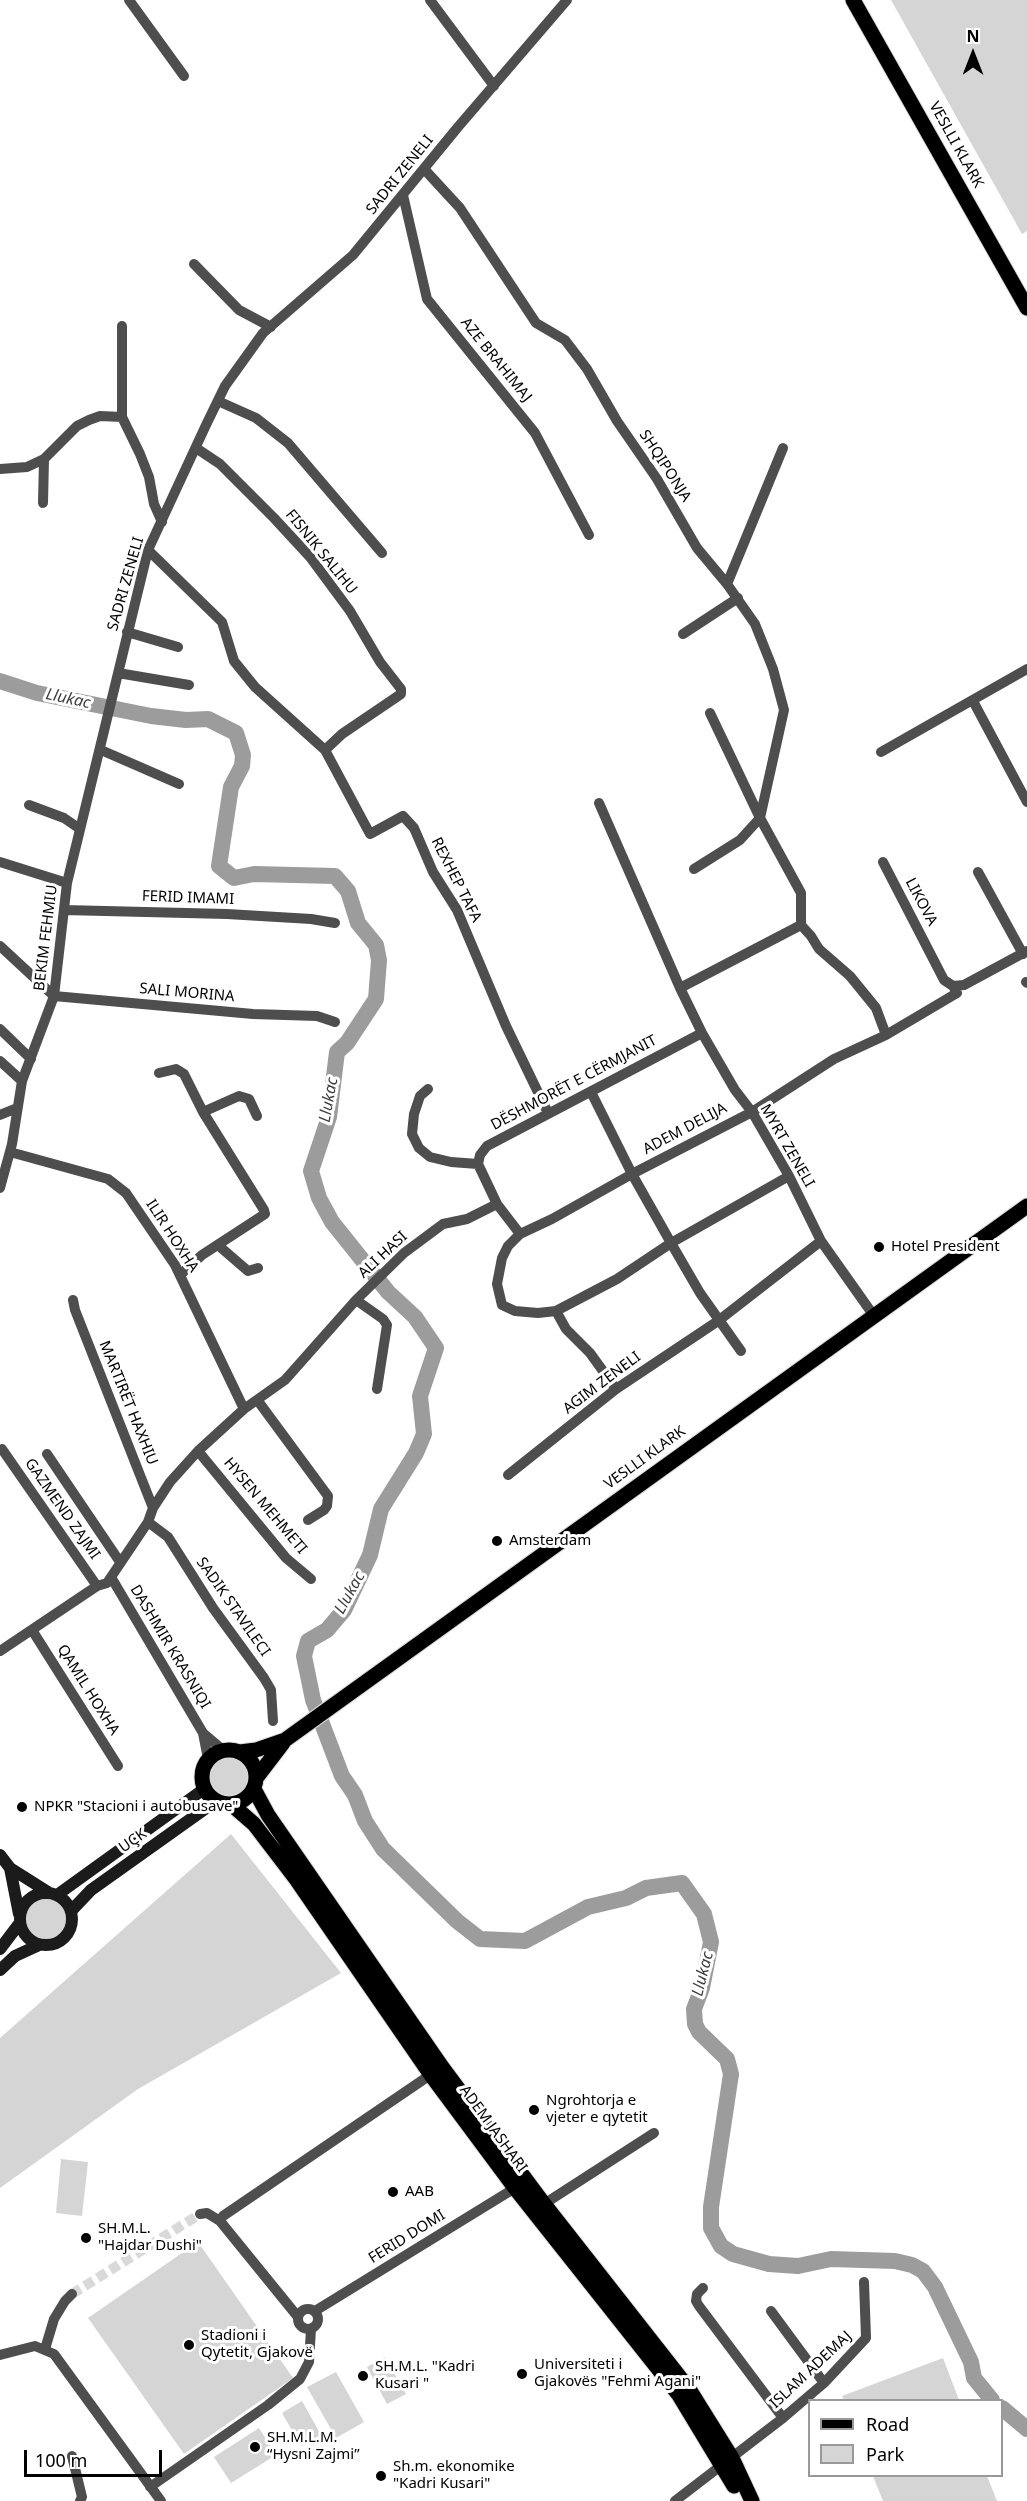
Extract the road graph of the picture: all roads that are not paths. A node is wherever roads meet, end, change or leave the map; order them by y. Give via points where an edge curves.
1 (128, 0) edge
2 (430, 0) edge
3 (567, 0) edge
4 (853, 0) edge
5 (184, 76) dead end
6 (494, 86) junction
7 (424, 170) junction
8 (403, 195) junction
9 (194, 264) dead end
10 (1027, 308) edge
11 (122, 326) dead end
12 (271, 327) junction
13 (218, 401) junction
14 (122, 417) junction
15 (196, 448) junction
16 (783, 448) dead end
17 (44, 459) junction
18 (0, 469) edge
19 (43, 503) dead end
20 (162, 522) junction
21 (589, 535) dead end
22 (148, 550) junction
23 (382, 553) dead end
24 (728, 584) junction
25 (738, 598) junction
26 (128, 632) junction
27 (683, 634) dead end
28 (178, 647) dead end
29 (1027, 669) edge
30 (118, 674) junction
31 (189, 685) dead end
32 (973, 701) junction
33 (710, 714) dead end
34 (101, 750) junction
35 (325, 750) junction
36 (881, 752) dead end
37 (179, 784) dead end
38 (1027, 802) edge
39 (599, 803) dead end
40 (29, 805) dead end
41 (760, 818) junction
42 (80, 829) junction
43 (0, 862) edge
44 (883, 862) dead end
45 (694, 869) dead end
46 (978, 872) dead end
47 (67, 883) junction
48 (64, 910) junction
49 (335, 923) dead end
50 (801, 925) junction
51 (0, 946) edge
52 (1025, 952) edge
53 (953, 986) junction
54 (680, 988) junction
55 (54, 996) junction
56 (335, 1022) dead end
57 (0, 1029) edge
58 (702, 1033) junction
59 (886, 1035) junction
60 (31, 1059) junction
61 (0, 1061) edge
62 (159, 1073) dead end
63 (22, 1081) junction
64 (428, 1089) dead end
65 (591, 1092) junction
66 (17, 1108) junction
67 (203, 1112) junction
68 (752, 1112) junction
69 (548, 1113) junction
70 (0, 1115) edge
71 (256, 1116) dead end
72 (10, 1152) junction
73 (478, 1164) junction
74 (632, 1173) junction
75 (789, 1176) junction
76 (0, 1188) edge
77 (496, 1204) junction
78 (1027, 1206) edge
79 (520, 1234) junction
80 (821, 1241) junction
81 (671, 1243) junction
82 (219, 1246) junction
83 (258, 1268) dead end
84 (180, 1275) junction
85 (360, 1296) junction
86 (74, 1305) dead end
87 (556, 1311) junction
88 (874, 1316) junction
89 (718, 1321) junction
90 (741, 1351) dead end
91 (377, 1389) dead end
92 (616, 1389) junction
93 (258, 1401) junction
94 (244, 1409) junction
95 (2, 1449) dead end
96 (198, 1451) junction
97 (47, 1454) dead end
98 (508, 1475) dead end
99 (153, 1508) junction
100 (308, 1520) dead end
101 (147, 1522) junction
102 (120, 1562) junction
103 (111, 1577) junction
104 (311, 1579) dead end
105 (98, 1586) junction
106 (32, 1630) junction
107 (0, 1651) edge
108 (273, 1721) dead end
109 (203, 1733) junction
110 (285, 1740) junction
111 (223, 1750) junction
112 (240, 1752) junction
113 (208, 1759) junction
114 (118, 1766) dead end
115 (255, 1783) junction
116 (204, 1789) junction
117 (223, 1803) junction
118 (0, 1854) edge
119 (10, 1868) junction
120 (53, 1894) junction
121 (72, 1910) junction
122 (19, 1919) junction
123 (39, 1945) junction
124 (0, 1949) edge
125 (0, 1970) edge
126 (437, 2071) junction
127 (654, 2133) dead end
128 (514, 2188) junction
129 (544, 2204) junction
130 (200, 2214) dead end
131 (220, 2221) junction
132 (864, 2282) dead end
133 (703, 2288) dead end
134 (72, 2294) tunnel mouth
135 (771, 2311) dead end
136 (315, 2312) junction
137 (298, 2317) junction
138 (311, 2329) junction
139 (45, 2349) junction
140 (0, 2355) edge
141 (824, 2383) junction
142 (783, 2418) junction
143 (72, 2456) dead end
144 (728, 2462) junction
145 (737, 2481) junction
146 (150, 2487) junction
147 (80, 2501) edge
148 (161, 2501) edge
149 (675, 2501) edge
150 (740, 2501) edge
151 (752, 2501) edge

1 - 5 street
2 - 6 street
3 - 6 street, SADRI ZENELI
4 - 10 main road, VESLLI KLARK
6 - 7 street, SADRI ZENELI
7 - 8 street, SADRI ZENELI
7 - 24 street, SHQIPONJA via 460,208 536,323 565,340 587,369 697,548
8 - 12 street, SADRI ZENELI via 353,255
8 - 21 street, AZE BRAHIMAJ via 427,299 535,433
9 - 12 street via 239,310
11 - 14 street
12 - 13 street, SADRI ZENELI via 242,360
13 - 15 street, SADRI ZENELI
13 - 23 street via 256,418 288,443
14 - 17 street via 100,416 77,426
14 - 20 street via 140,454
15 - 20 street, SADRI ZENELI
15 - 35 street, FISNIK SALIHU via 220,464 310,557 400,689 401,694
16 - 24 street
17 - 18 street via 27,467
17 - 19 street
20 - 22 street, SADRI ZENELI
22 - 26 street, SADRI ZENELI
22 - 35 street, REXHEP TAFA via 222,621 234,661 255,687
24 - 25 street, SHQIPONJA
25 - 27 street
25 - 41 street, SHQIPONJA via 755,624 784,710
26 - 28 street
26 - 30 street, SADRI ZENELI
29 - 32 street
30 - 31 street
30 - 34 street, SADRI ZENELI
32 - 36 street
32 - 38 street
33 - 41 street
34 - 37 street
34 - 42 street, BEKIM FEHMIU
35 - 69 street, REXHEP TAFA via 370,834 403,816 414,828 433,872 457,910
39 - 54 street, MYRT ZENELI
40 - 42 street via 64,818
41 - 45 street via 740,840
41 - 50 street via 801,893
42 - 47 street, BEKIM FEHMIU
43 - 47 street
44 - 53 street, LIKOVA via 941,975
46 - 52 street
47 - 48 street, BEKIM FEHMIU
48 - 49 street, FERID IMAMI via 227,914
48 - 55 street, BEKIM FEHMIU
50 - 54 street
50 - 59 street via 876,1008
51 - 55 street
52 - 53 street via 964,985
53 - 59 street, ADEM DELIJA via 957,993
54 - 58 street, MYRT ZENELI
55 - 56 street, SALI MORINA via 317,1016
55 - 60 street, BEKIM FEHMIU
57 - 60 street
58 - 65 street, DËSHMORËT E CËRMJANIT
58 - 68 street, MYRT ZENELI
59 - 68 street, ADEM DELIJA via 834,1059
60 - 63 street, BEKIM FEHMIU
61 - 63 street
62 - 67 street via 176,1069 184,1074
63 - 66 street, BEKIM FEHMIU
64 - 73 street via 420,1096 414,1114 412,1134 419,1148 430,1157
65 - 69 street, DËSHMORËT E CËRMJANIT
65 - 74 street, ADEM DELIJA
66 - 70 street
66 - 72 street, BEKIM FEHMIU
67 - 71 street via 239,1096 249,1099
67 - 82 street via 264,1210 263,1217
68 - 74 street, ADEM DELIJA
68 - 75 street, MYRT ZENELI
69 - 73 street, DËSHMORËT E CËRMJANIT via 487,1146
72 - 76 street, BEKIM FEHMIU
72 - 84 street, ILIR HOXHA via 108,1179 126,1193
73 - 77 street
74 - 79 street, ADEM DELIJA
74 - 81 street
75 - 80 street, MYRT ZENELI
75 - 81 street
77 - 79 street
77 - 85 street, ALI HASI via 467,1219 443,1224 404,1252
78 - 88 main road, VESLLI KLARK
79 - 87 street via 502,1258 497,1284 502,1305 515,1311
80 - 88 street, MYRT ZENELI
80 - 89 street, AGIM ZENELI
81 - 87 street via 617,1279
81 - 89 street
82 - 83 street via 248,1270
82 - 84 street
84 - 94 street, ILIR HOXHA
85 - 91 street via 387,1325
85 - 93 street via 285,1380
86 - 99 street, MARTIRËT HAXHIU
87 - 92 street via 566,1329 590,1353
88 - 110 main road, VESLLI KLARK
89 - 90 street
89 - 92 street, AGIM ZENELI
92 - 98 street, AGIM ZENELI
93 - 94 street
93 - 100 street, HYSEN MEHMETI via 328,1496 324,1510
94 - 96 street
95 - 105 street, GAZMEND ZAJMI
96 - 99 street
96 - 104 street, HYSEN MEHMETI via 286,1558
97 - 102 street
99 - 101 street
101 - 102 street
101 - 108 street, SADIK STAVILECI via 168,1537 264,1678 271,1690
102 - 103 street
103 - 105 street
103 - 109 street, DASHMIR KRASNIQI
105 - 106 street
106 - 107 street
106 - 114 street, QAMIL HOXHA
109 - 111 street, DASHMIR KRASNIQI
109 - 113 street, DASHMIR KRASNIQI
110 - 112 main road, VESLLI KLARK
110 - 115 main road, VESLLI KLARK
111 - 112 main road
111 - 113 main road
112 - 115 main road via 252,1762
113 - 116 main road via 201,1773
115 - 117 main road via 244,1800
115 - 126 main road via 268,1815
116 - 117 main road
116 - 120 street, UÇK
117 - 121 street, UÇK via 90,1890
117 - 126 main road, ADEM JASHARI via 254,1824
118 - 119 street
119 - 120 street
119 - 122 street
120 - 121 street
120 - 122 street, UÇK via 38,1893 30,1898
121 - 123 street, UÇK via 66,1937 48,1946
122 - 123 street via 23,1933
122 - 124 street, UÇK
123 - 125 street, UÇK via 15,1956
126 - 128 main road, ADEM JASHARI
126 - 129 main road
126 - 131 street
127 - 129 street
128 - 136 street, FERID DOMI
128 - 144 main road, ADEM JASHARI
129 - 144 main road via 689,2389
130 - 131 street via 207,2213
131 - 137 street
132 - 141 street, ISLAM ADEMAJ via 866,2338
133 - 142 street via 697,2294 699,2306
134 - 139 street via 54,2319
135 - 141 street
136 - 137 street via 305,2310
136 - 138 street via 318,2321
137 - 138 street via 301,2326
138 - 146 street via 309,2362 300,2379
139 - 140 street via 35,2346
139 - 146 street via 54,2354
141 - 142 street, ISLAM ADEMAJ
142 - 144 street, ISLAM ADEMAJ
143 - 147 street
144 - 145 main road
144 - 149 street, ISLAM ADEMAJ
145 - 150 main road
145 - 151 main road
146 - 148 street

